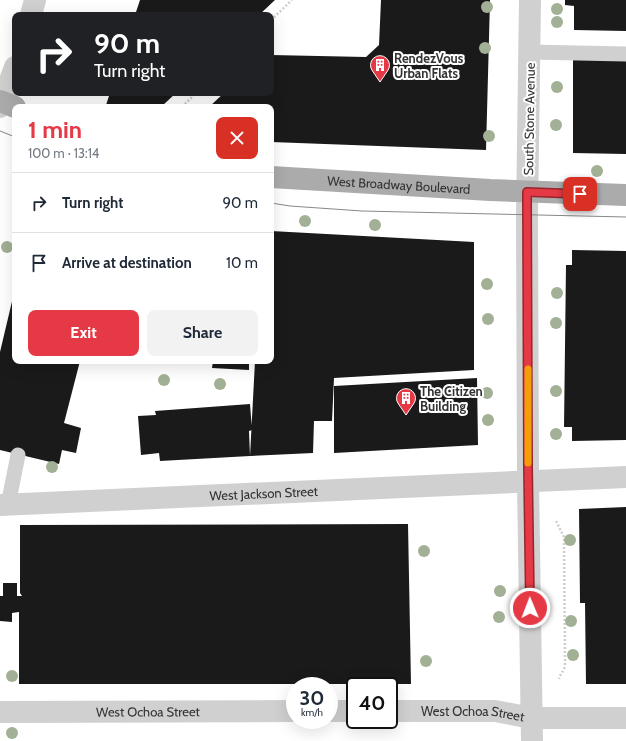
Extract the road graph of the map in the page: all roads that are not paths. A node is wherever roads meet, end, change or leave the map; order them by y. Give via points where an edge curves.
1 (35, 0) edge
2 (530, 0) edge
3 (32, 12) edge
4 (530, 52) junction
5 (626, 54) edge
6 (12, 77) edge
7 (4, 104) edge
8 (274, 177) edge
9 (527, 192) junction
10 (626, 195) edge
11 (18, 454) dead end
12 (626, 477) edge
13 (528, 482) junction
14 (4, 505) edge
15 (286, 711) edge
16 (398, 711) edge
17 (0, 712) edge
18 (532, 718) junction
19 (626, 718) edge
20 (532, 741) edge

1 - 3 street
2 - 4 street, South Stone Avenue
4 - 5 lane
4 - 9 street, South Stone Avenue
6 - 7 street
8 - 9 main road, West Broadway Boulevard
9 - 10 main road, West Broadway Boulevard
9 - 13 street, South Stone Avenue
11 - 14 lane
12 - 13 street, West Jackson Street
13 - 14 street, West Jackson Street
13 - 18 street, South Stone Avenue
15 - 17 street, West Ochoa Street
16 - 18 street, West Ochoa Street via 495,711
18 - 19 street, West Ochoa Street
18 - 20 street, South Stone Avenue

